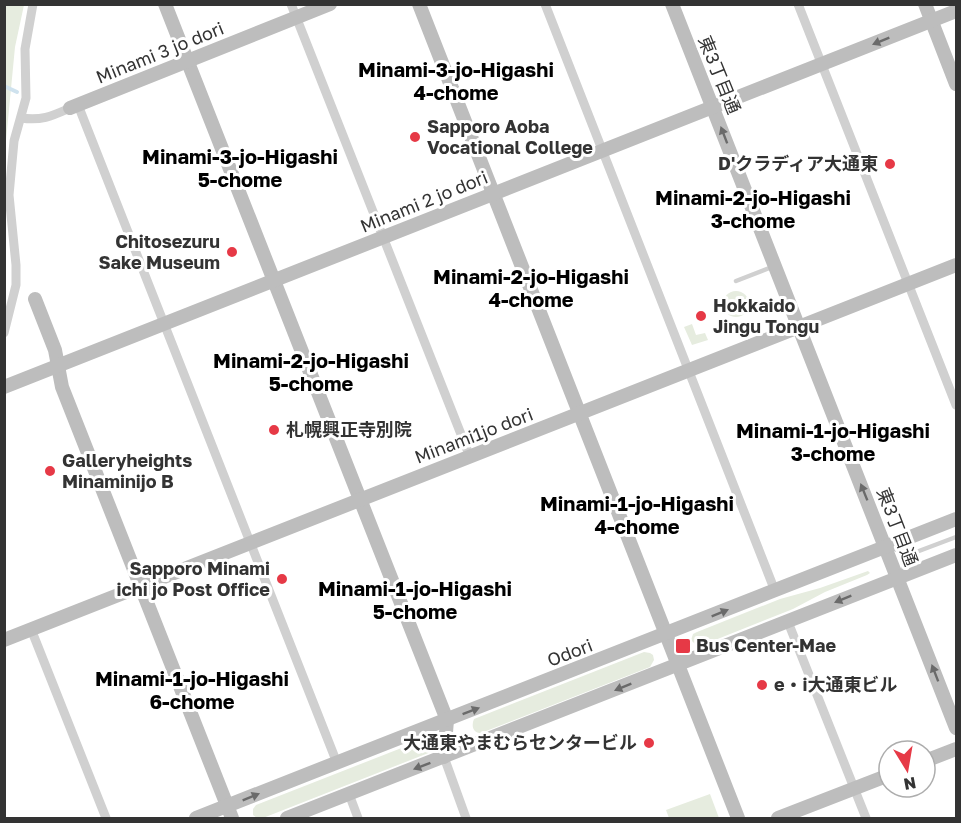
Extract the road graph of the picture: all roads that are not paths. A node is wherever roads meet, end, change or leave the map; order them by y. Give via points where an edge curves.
1 (33, 4) edge
2 (165, 4) edge
3 (291, 4) edge
4 (330, 4) edge
5 (419, 4) edge
6 (545, 4) edge
7 (672, 4) edge
8 (798, 4) edge
9 (925, 4) edge
10 (957, 11) edge
11 (297, 18) junction
12 (932, 21) junction
13 (188, 61) junction
14 (822, 65) junction
15 (957, 84) edge
16 (74, 106) junction
17 (713, 108) junction
18 (21, 118) junction
19 (603, 151) junction
20 (493, 194) junction
21 (384, 237) junction
22 (957, 265) edge
23 (775, 266) junction
24 (274, 280) junction
25 (736, 281) dead end
26 (909, 284) junction
27 (35, 299) dead end
28 (165, 323) junction
29 (799, 328) junction
30 (4, 333) edge
31 (58, 366) junction
32 (690, 371) junction
33 (4, 387) edge
34 (957, 405) edge
35 (580, 413) junction
36 (470, 457) junction
37 (360, 500) junction
38 (957, 519) edge
39 (957, 537) edge
40 (251, 543) junction
41 (885, 547) junction
42 (911, 554) junction
43 (957, 555) edge
44 (898, 578) junction
45 (140, 586) junction
46 (775, 591) junction
47 (788, 622) junction
48 (31, 629) junction
49 (666, 634) junction
50 (4, 640) edge
51 (678, 665) junction
52 (447, 720) junction
53 (957, 728) edge
54 (957, 749) edge
55 (937, 756) edge
56 (444, 757) junction
57 (337, 763) junction
58 (877, 780) edge
59 (854, 789) junction
60 (349, 794) junction
61 (230, 812) edge
62 (106, 819) edge
63 (196, 819) edge
64 (287, 819) edge
65 (358, 819) edge
66 (466, 819) edge
67 (738, 819) edge
68 (778, 819) edge
69 (866, 819) edge

1 - 18 street via 25,49 26,98
2 - 13 street
3 - 11 street
4 - 11 street, Minami 3 jo dori
5 - 20 street
6 - 19 street
7 - 17 street, 東3丁目通
8 - 14 street
9 - 12 street
10 - 12 street, Minami 2 jo dori
11 - 13 street, Minami 3 jo dori
11 - 21 street
12 -> 14 street, Minami 2 jo dori
12 - 15 street
13 - 16 street, Minami 3 jo dori
13 - 24 street
14 - 17 street, Minami 2 jo dori
14 - 26 street
16 - 18 street via 48,118
16 - 28 street
17 - 19 street, Minami 2 jo dori
23 -> 17 street, 東3丁目通
18 - 30 street via 9,195 16,285
19 - 20 street, Minami 2 jo dori
19 - 32 street
20 - 21 street, Minami 2 jo dori
20 - 35 street
21 - 24 street, Minami 2 jo dori
21 - 36 street
22 - 26 street, Minami1jo dori
23 - 25 lane
23 - 29 street, 東3丁目通
24 - 28 street, Minami 2 jo dori
24 - 37 street
26 - 29 street, Minami1jo dori
26 - 34 street
27 - 31 street
28 - 31 street, Minami 2 jo dori
28 - 40 street
29 - 32 street, Minami1jo dori
41 -> 29 street, 東3丁目通
31 - 33 street, Minami 2 jo dori
31 - 45 street via 62,387
32 - 35 street, Minami1jo dori
32 - 46 street
35 - 36 street, Minami1jo dori
35 - 49 street
36 - 37 street, Minami1jo dori
37 - 40 street, Minami1jo dori
37 - 52 street
38 - 41 street, Odori
39 - 42 lane
40 - 45 street, Minami1jo dori
40 - 57 street
41 - 42 lane
41 - 44 street, 東3丁目通
41 - 46 street, Odori
42 - 44 lane
43 - 44 street
44 -> 47 street
53 -> 44 street, 東3丁目通
45 - 48 street, Minami1jo dori
45 - 61 street
49 -> 46 street, Odori
47 - 51 street
47 - 59 street
48 - 50 street, Minami1jo dori
48 - 62 street
49 - 51 street
52 -> 49 street, Odori
51 -> 56 street
51 - 67 street
52 - 56 street
52 - 57 street, Odori
54 - 55 street
56 -> 60 street
56 - 66 street
61 -> 57 street, Odori
58 - 59 street
59 - 68 street
59 - 69 street
60 - 64 street
60 - 65 street
61 - 63 street, Odori

